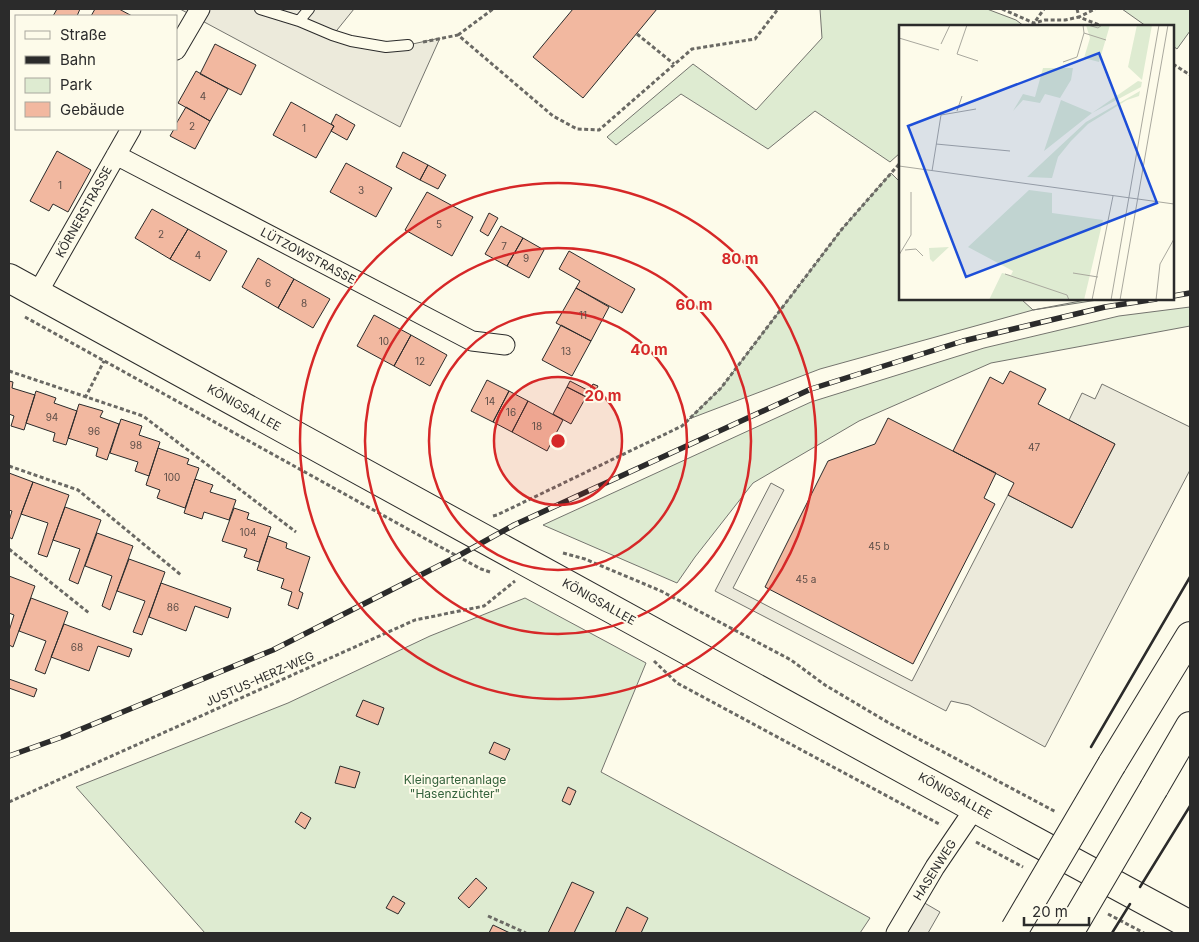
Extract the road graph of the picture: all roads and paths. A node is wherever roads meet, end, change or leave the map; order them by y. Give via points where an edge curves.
1 (200, 9) edge
2 (260, 9) edge
3 (309, 9) edge
4 (493, 9) edge
5 (778, 9) edge
6 (1002, 9) edge
7 (1044, 9) edge
8 (1076, 9) edge
9 (1095, 9) edge
10 (1079, 17) junction
11 (299, 21) junction
12 (1033, 25) edge
13 (1099, 25) edge
14 (637, 34) dead end
15 (458, 35) junction
16 (408, 45) joint
17 (178, 47) edge
18 (674, 64) junction
19 (1174, 65) edge
20 (1190, 75) edge
21 (130, 130) edge
22 (116, 155) junction
23 (899, 164) edge
24 (9, 278) edge
25 (37, 294) junction
26 (17, 313) dead end
27 (505, 345) dead end
28 (104, 361) junction
29 (9, 372) edge
30 (85, 398) junction
31 (9, 466) edge
32 (497, 516) dead end
33 (296, 532) dead end
34 (9, 549) edge
35 (559, 552) dead end
36 (491, 572) dead end
37 (181, 575) dead end
38 (509, 576) dead end
39 (89, 613) dead end
40 (1190, 636) edge
41 (651, 659) dead end
42 (1190, 726) edge
43 (993, 778) dead end
44 (9, 802) edge
45 (975, 808) junction
46 (938, 823) dead end
47 (488, 916) dead end
48 (1190, 925) edge
49 (1014, 931) edge
50 (526, 933) edge
51 (896, 933) edge
52 (1070, 933) edge

1 - 17 street
2 - 11 lane
3 - 11 lane
4 - 15 path
5 - 18 path via 755,38 692,49
6 - 12 path
7 - 12 path
8 - 10 path
9 - 10 path
10 - 12 path via 1045,20
10 - 13 path
11 - 16 lane via 351,41 386,46
14 - 18 path
15 - 16 path
15 - 18 path via 552,116 577,129 598,130
19 - 20 path
21 - 22 street, KÖRNERSTRASSE
22 - 25 street, KÖRNERSTRASSE
22 - 27 street, LÜTZOWSTRASSE via 472,341
23 - 32 path via 842,229 721,388 682,426
24 - 25 main road, KÖNIGSALLEE
25 - 45 main road, KÖNIGSALLEE
26 - 28 path
28 - 30 path
28 - 36 path
29 - 30 path
30 - 33 path via 143,416
31 - 37 path via 78,490
34 - 39 path
35 - 43 path via 585,559 661,591 791,660 825,686 888,723
38 - 44 path, JUSTUS-HERZ-WEG via 518,578 484,606 416,620
40 - 49 main road, bridge
41 - 46 path via 677,683
42 - 52 main road, bridge
45 - 48 main road, KÖNIGSALLEE
45 - 51 street, HASENWEG
47 - 50 path

